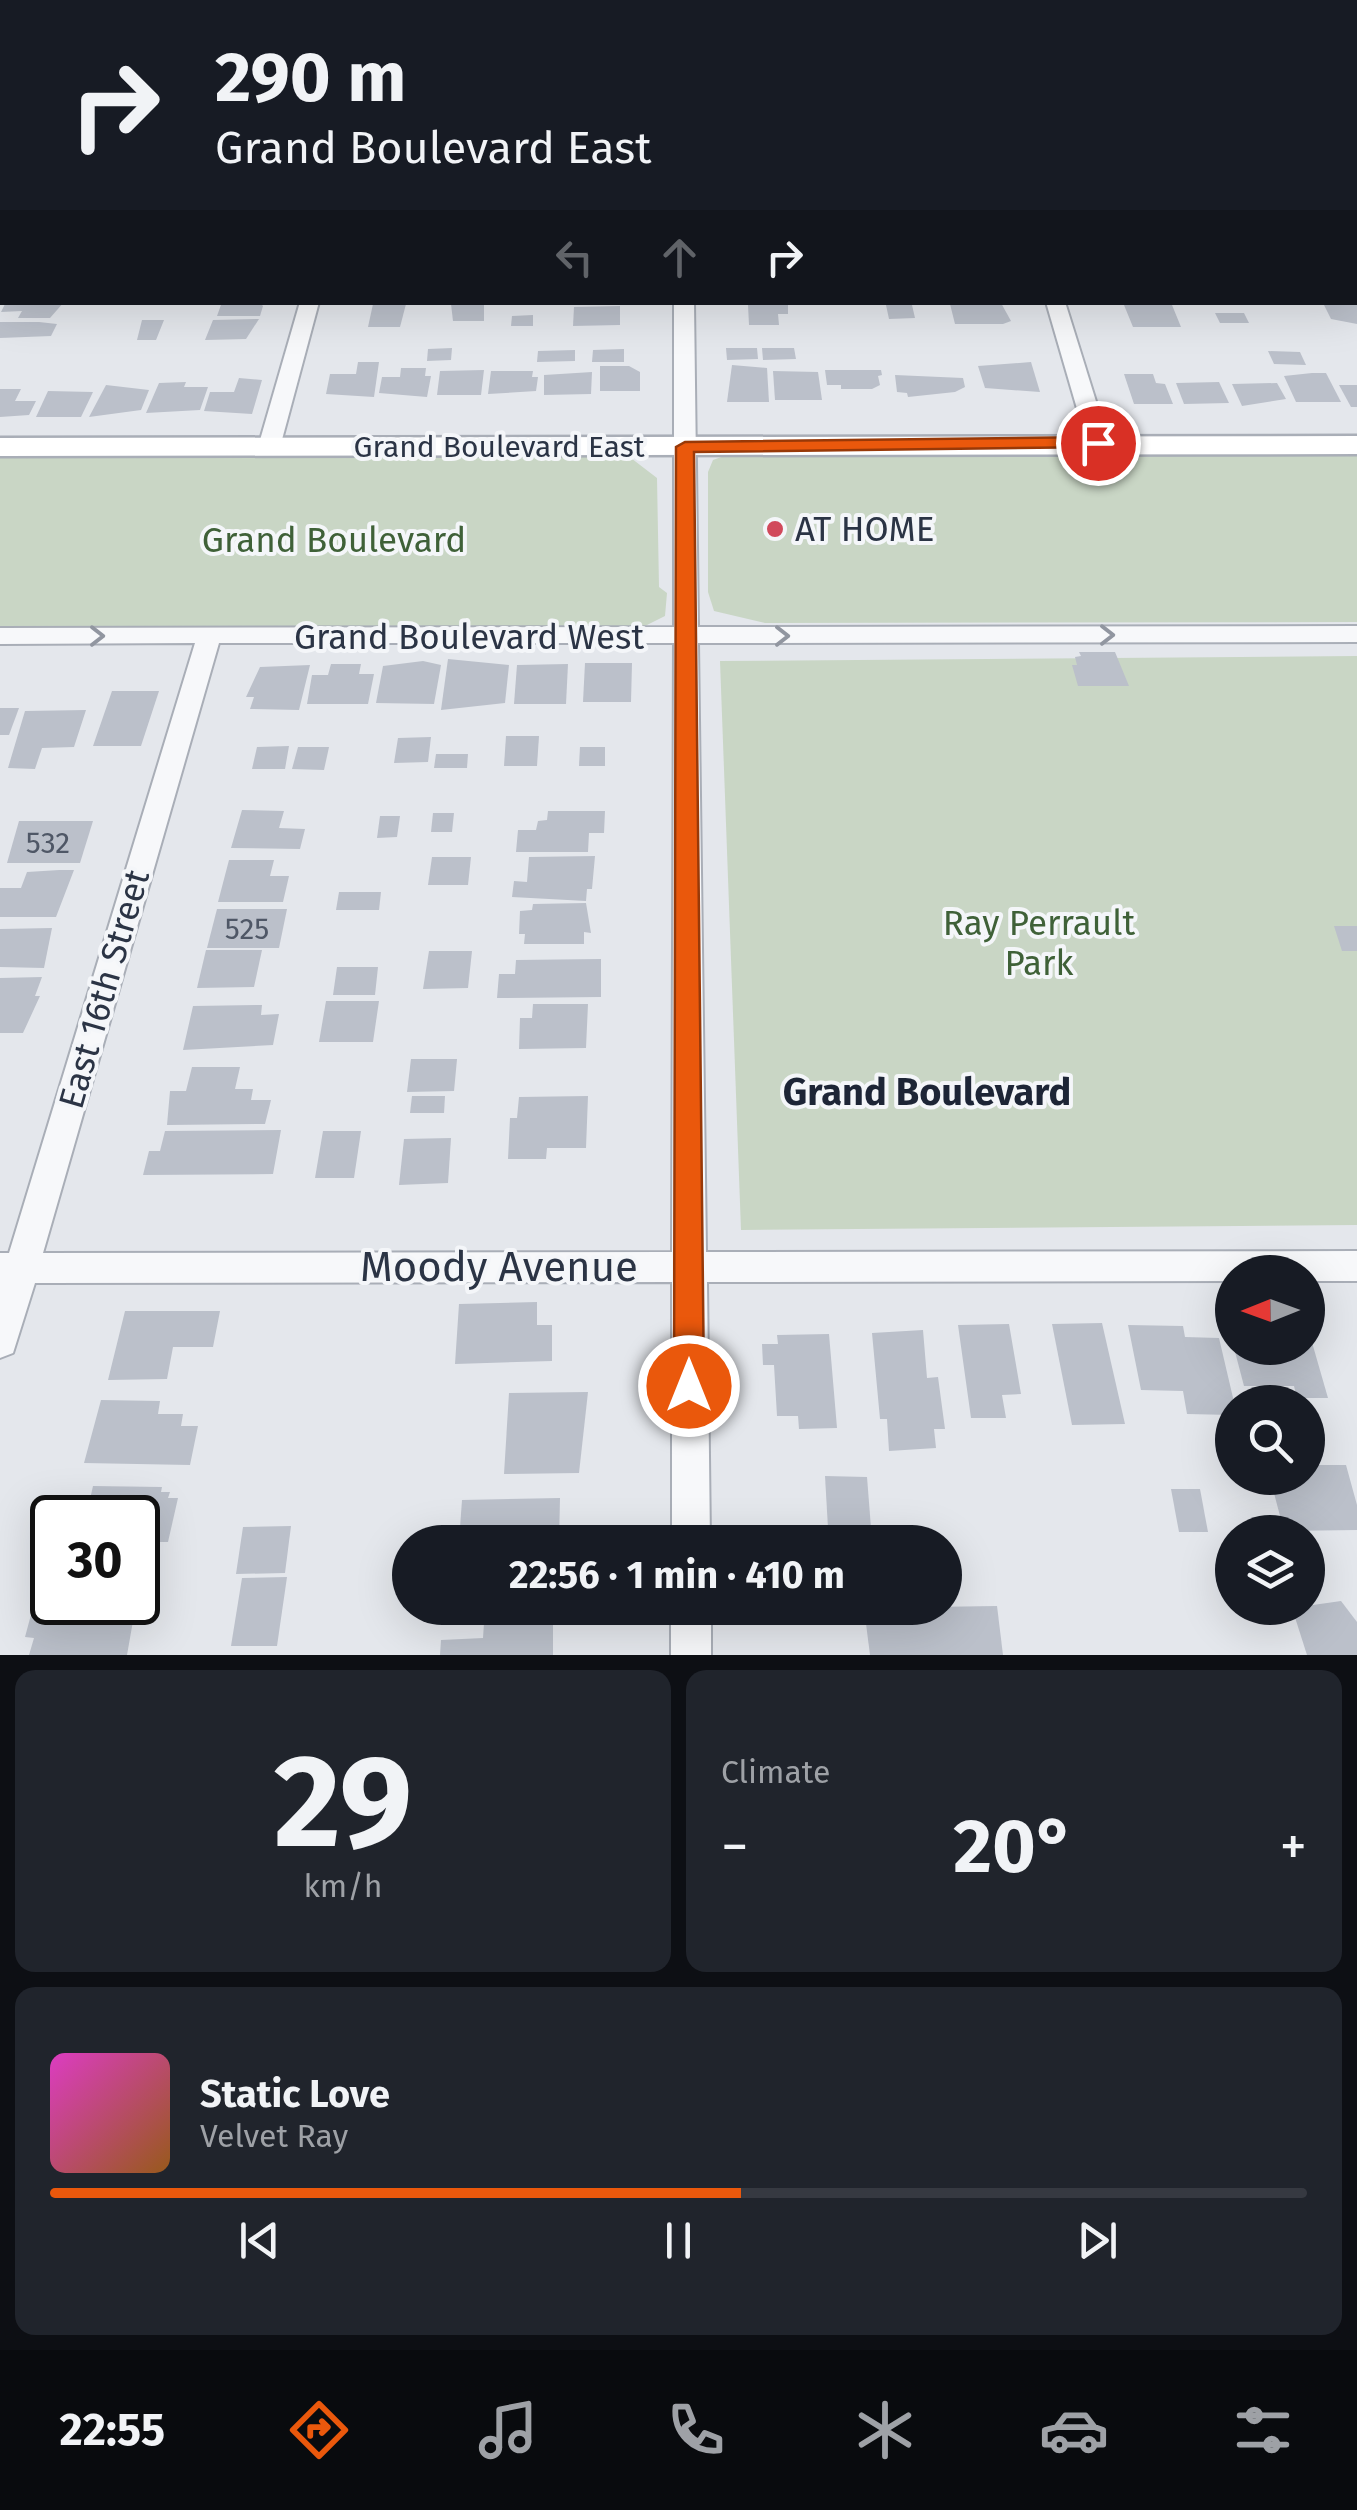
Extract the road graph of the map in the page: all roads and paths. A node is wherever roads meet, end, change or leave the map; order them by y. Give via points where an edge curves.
1 (309, 305) edge
2 (684, 305) edge
3 (1056, 305) edge
4 (1098, 443) junction
5 (1357, 445) edge
6 (0, 447) edge
7 (268, 447) junction
8 (685, 447) junction
9 (1357, 634) edge
10 (0, 636) edge
11 (685, 636) junction
12 (209, 637) junction
13 (11, 1267) edge
14 (688, 1267) junction
15 (1355, 1271) edge
16 (0, 1342) edge
17 (690, 1525) edge
18 (691, 1625) edge
19 (691, 1655) edge

1 - 7 street
2 - 8 street
3 - 4 street
4 - 5 main road, Grand Boulevard East
4 - 8 main road, Grand Boulevard East
6 - 7 main road, Grand Boulevard East
7 - 8 main road, Grand Boulevard East
8 - 11 street
11 -> 9 street, Grand Boulevard West
10 -> 12 street, Grand Boulevard West
11 - 12 street, Grand Boulevard West
11 - 14 street
12 - 13 street, East 16th Street
13 - 14 street, Moody Avenue
13 - 16 street, East 16th Street
14 - 15 street, Moody Avenue
14 - 17 street
18 - 19 street

